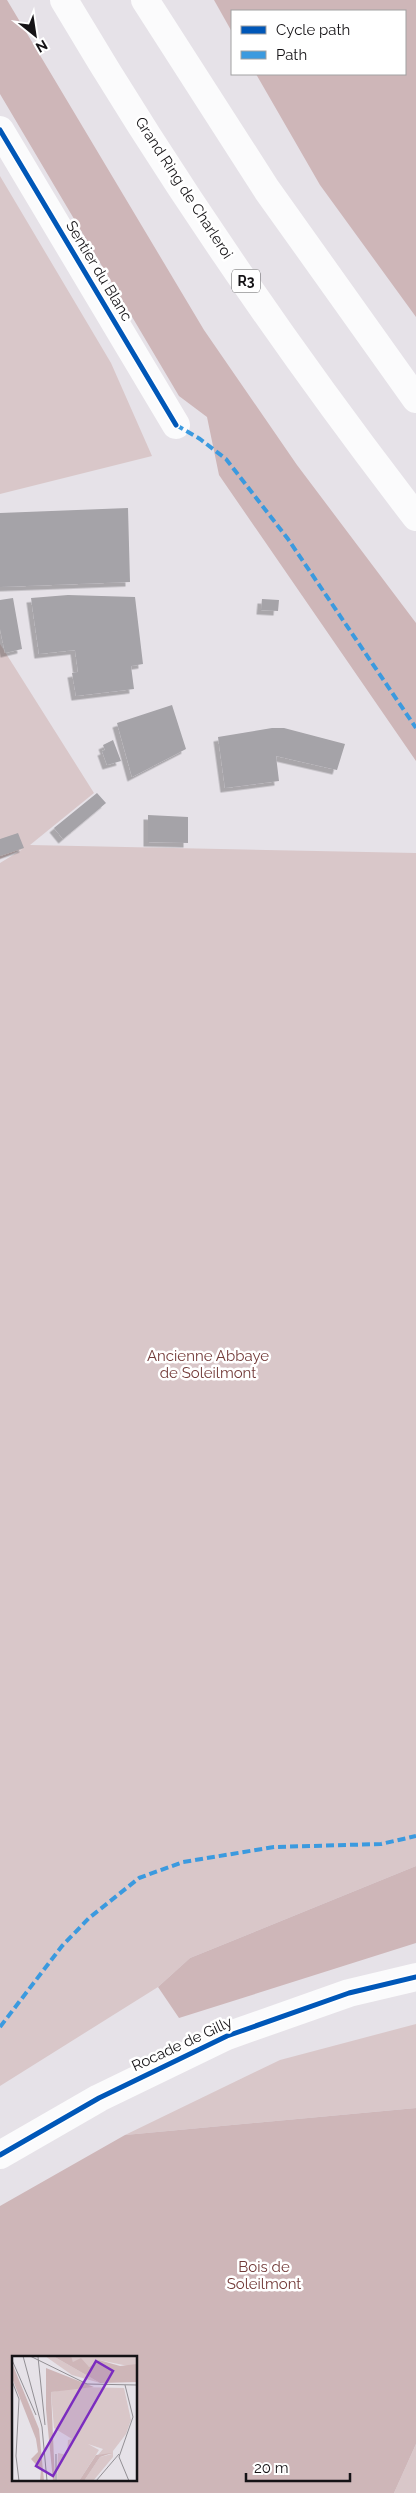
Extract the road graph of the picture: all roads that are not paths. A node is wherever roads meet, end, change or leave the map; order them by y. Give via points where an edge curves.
1 (64, 0) edge
2 (145, 0) edge
3 (0, 130) edge
4 (416, 399) edge
5 (176, 425) dead end
6 (416, 516) edge
7 (416, 1977) edge
8 (0, 2154) edge

1 - 6 main road, Grand Ring de Charleroi / R3 via 213,234 357,439
2 - 4 main road via 267,190
3 - 5 main road, Sentier du Blanc
7 - 8 main road, Rocade de Gilly via 349,1993 227,2036 99,2098

